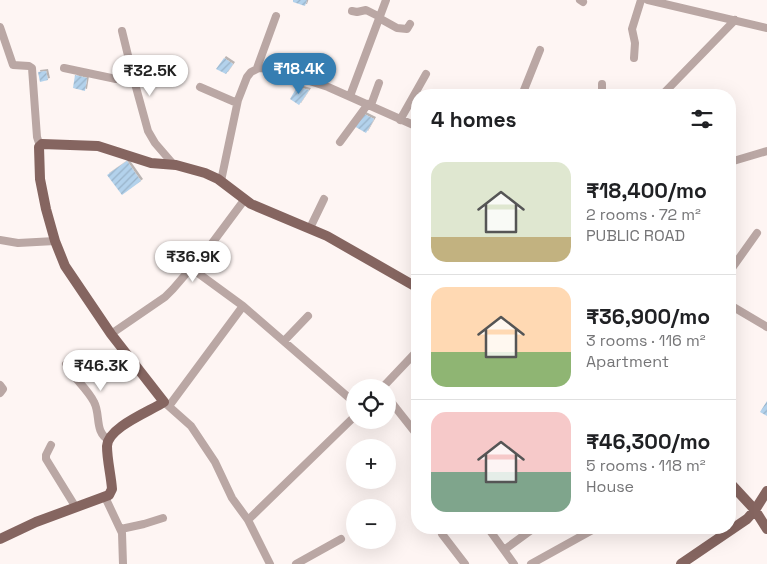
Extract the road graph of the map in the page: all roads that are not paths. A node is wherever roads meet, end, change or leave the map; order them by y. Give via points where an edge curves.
1 (386, 0) edge
2 (641, 0) edge
3 (648, 0) edge
4 (682, 4) edge
5 (352, 11) dead end
6 (276, 16) dead end
7 (379, 17) junction
8 (735, 20) junction
9 (410, 24) dead end
10 (0, 28) edge
11 (767, 28) edge
12 (122, 30) dead end
13 (540, 50) dead end
14 (634, 58) dead end
15 (64, 68) dead end
16 (257, 68) junction
17 (426, 74) dead end
18 (134, 80) junction
19 (602, 84) dead end
20 (380, 86) dead end
21 (200, 88) dead end
22 (418, 89) edge
23 (524, 89) edge
24 (602, 89) edge
25 (668, 89) edge
26 (350, 96) junction
27 (411, 101) edge
28 (237, 103) junction
29 (371, 105) junction
30 (400, 120) junction
31 (411, 124) edge
32 (340, 142) dead end
33 (40, 146) junction
34 (767, 150) edge
35 (736, 160) edge
36 (174, 165) junction
37 (221, 181) junction
38 (246, 199) junction
39 (324, 199) dead end
40 (310, 228) junction
41 (757, 233) dead end
42 (0, 240) edge
43 (56, 241) junction
44 (736, 263) edge
45 (192, 268) junction
46 (411, 284) edge
47 (243, 306) junction
48 (736, 309) edge
49 (308, 316) dead end
50 (767, 327) edge
51 (110, 334) junction
52 (284, 342) junction
53 (411, 357) edge
54 (66, 364) dead end
55 (391, 379) edge
56 (0, 385) edge
57 (0, 393) edge
58 (346, 395) edge
59 (167, 404) junction
60 (396, 408) edge
61 (346, 425) edge
62 (411, 427) edge
63 (109, 440) junction
64 (51, 445) dead end
65 (736, 489) edge
66 (767, 491) edge
67 (105, 497) junction
68 (75, 506) junction
69 (755, 510) junction
70 (163, 518) dead end
71 (248, 520) junction
72 (736, 526) edge
73 (121, 529) junction
74 (767, 529) edge
75 (442, 534) dead end
76 (492, 534) edge
77 (526, 534) edge
78 (585, 534) edge
79 (725, 534) edge
80 (0, 539) edge
81 (341, 539) dead end
82 (504, 550) junction
83 (123, 564) edge
84 (270, 564) edge
85 (296, 564) edge
86 (465, 564) edge
87 (514, 564) edge
88 (531, 564) edge
89 (681, 564) edge

1 - 7 street
2 - 14 street via 632,28
3 - 4 street
4 - 8 street
5 - 7 street via 366,10
6 - 16 street
7 - 9 street via 402,30
7 - 26 street
8 - 11 street
8 - 25 street
10 - 33 street via 13,65 32,68
12 - 18 street
13 - 23 street
15 - 18 street
16 - 26 street via 273,69
16 - 28 street via 247,77
17 - 22 street
18 - 36 street via 148,131
19 - 24 street
20 - 29 street
21 - 28 street
26 - 29 street
27 - 30 street
28 - 37 street
29 - 30 street
29 - 32 street
30 - 31 street
33 - 36 main road via 98,146 151,163
33 - 43 main road via 40,179
34 - 35 street
36 - 37 main road
37 - 38 main road
38 - 40 main road
38 - 45 street
39 - 40 street
40 - 46 main road
41 - 44 street
42 - 43 street
43 - 51 main road via 65,266
45 - 47 street
45 - 51 street via 165,297
47 - 52 street
47 - 59 street
48 - 50 street
49 - 52 street
51 - 59 main road
52 - 58 street
53 - 55 street
54 - 63 street via 94,401 100,431
56 - 57 street via 3,388
59 - 63 main road via 128,422
59 - 71 street via 191,426 216,462 232,498
60 - 62 street
61 - 71 street
63 - 67 main road via 112,490
64 - 68 street via 46,459
65 - 69 main road
66 - 69 main road
67 - 68 main road
67 - 73 street
68 - 80 main road
69 - 72 main road
69 - 74 main road
70 - 73 street
71 - 84 street
73 - 83 street
75 - 86 street
76 - 82 street
77 - 82 street
78 - 88 street
79 - 89 main road
81 - 85 street
82 - 87 street

